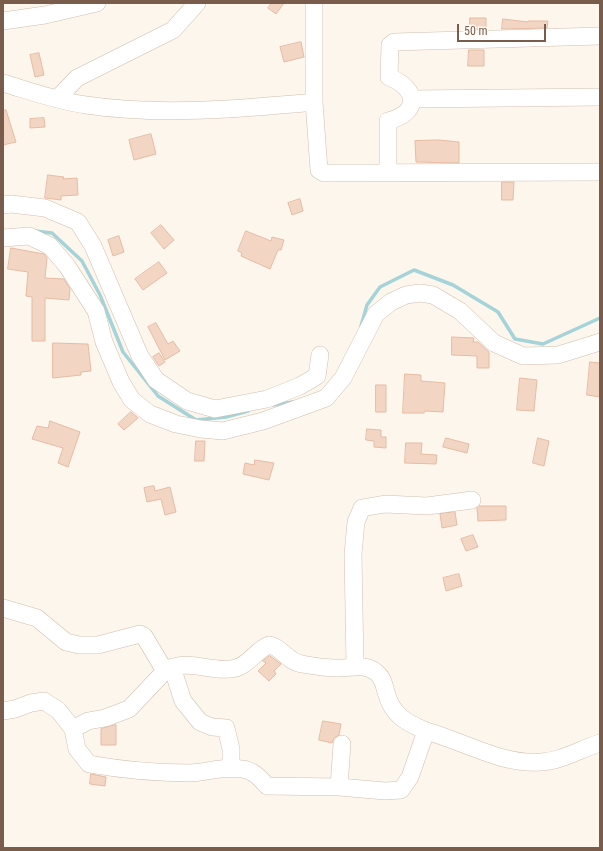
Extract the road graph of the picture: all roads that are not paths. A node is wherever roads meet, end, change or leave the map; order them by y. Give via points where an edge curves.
1 (97, 3) edge
2 (197, 3) edge
3 (314, 3) edge
4 (45, 9) edge
5 (3, 21) edge
6 (600, 36) edge
7 (3, 83) edge
8 (600, 97) edge
9 (412, 98) junction
10 (57, 99) junction
11 (314, 102) junction
12 (600, 172) edge
13 (388, 173) junction
14 (3, 205) edge
15 (3, 238) edge
16 (600, 342) edge
17 (320, 355) dead end
18 (472, 500) dead end
19 (3, 608) edge
20 (354, 666) junction
21 (169, 669) junction
22 (3, 711) edge
23 (73, 729) junction
24 (426, 731) junction
25 (600, 743) edge
26 (342, 744) dead end
27 (231, 769) junction
28 (338, 787) junction

1 - 4 street
2 - 10 street via 173,30 77,78
3 - 11 street
4 - 5 street
6 - 9 street via 394,42 390,45 389,77 405,86
7 - 10 street
8 - 9 street
9 - 13 street via 408,111 400,118 388,121
10 - 11 street via 86,105 170,111
11 - 13 street via 319,170 330,174
12 - 13 street
14 - 17 street via 45,208 78,222 93,246 140,356 156,380 187,401 215,409 267,399 317,376
15 - 16 street via 29,236 50,246 67,266 96,311 104,342 121,382 132,400 150,414 176,424 201,429 224,431 263,421 326,398 343,378 376,314 391,302 406,295 434,295 460,311 494,343 523,356 558,355
18 - 20 street via 427,506 385,504 362,508 356,522 353,554
19 - 21 street via 37,618 66,642 79,645 98,645 140,634
20 - 21 street via 336,668 301,664 293,662 277,647 269,645 248,662 231,669 187,664
20 - 24 street via 362,666 377,673 384,682 386,694 398,716
21 - 23 street via 129,709 88,721
21 - 27 street via 183,701 200,722 212,727 226,728 231,750
22 - 23 street via 31,702 44,701 58,710
23 - 27 street via 77,749 89,764 133,771 192,773
24 - 25 street via 520,762 558,759
24 - 28 street via 410,777 401,790
26 - 28 street
27 - 28 street via 244,769 258,775 267,786

